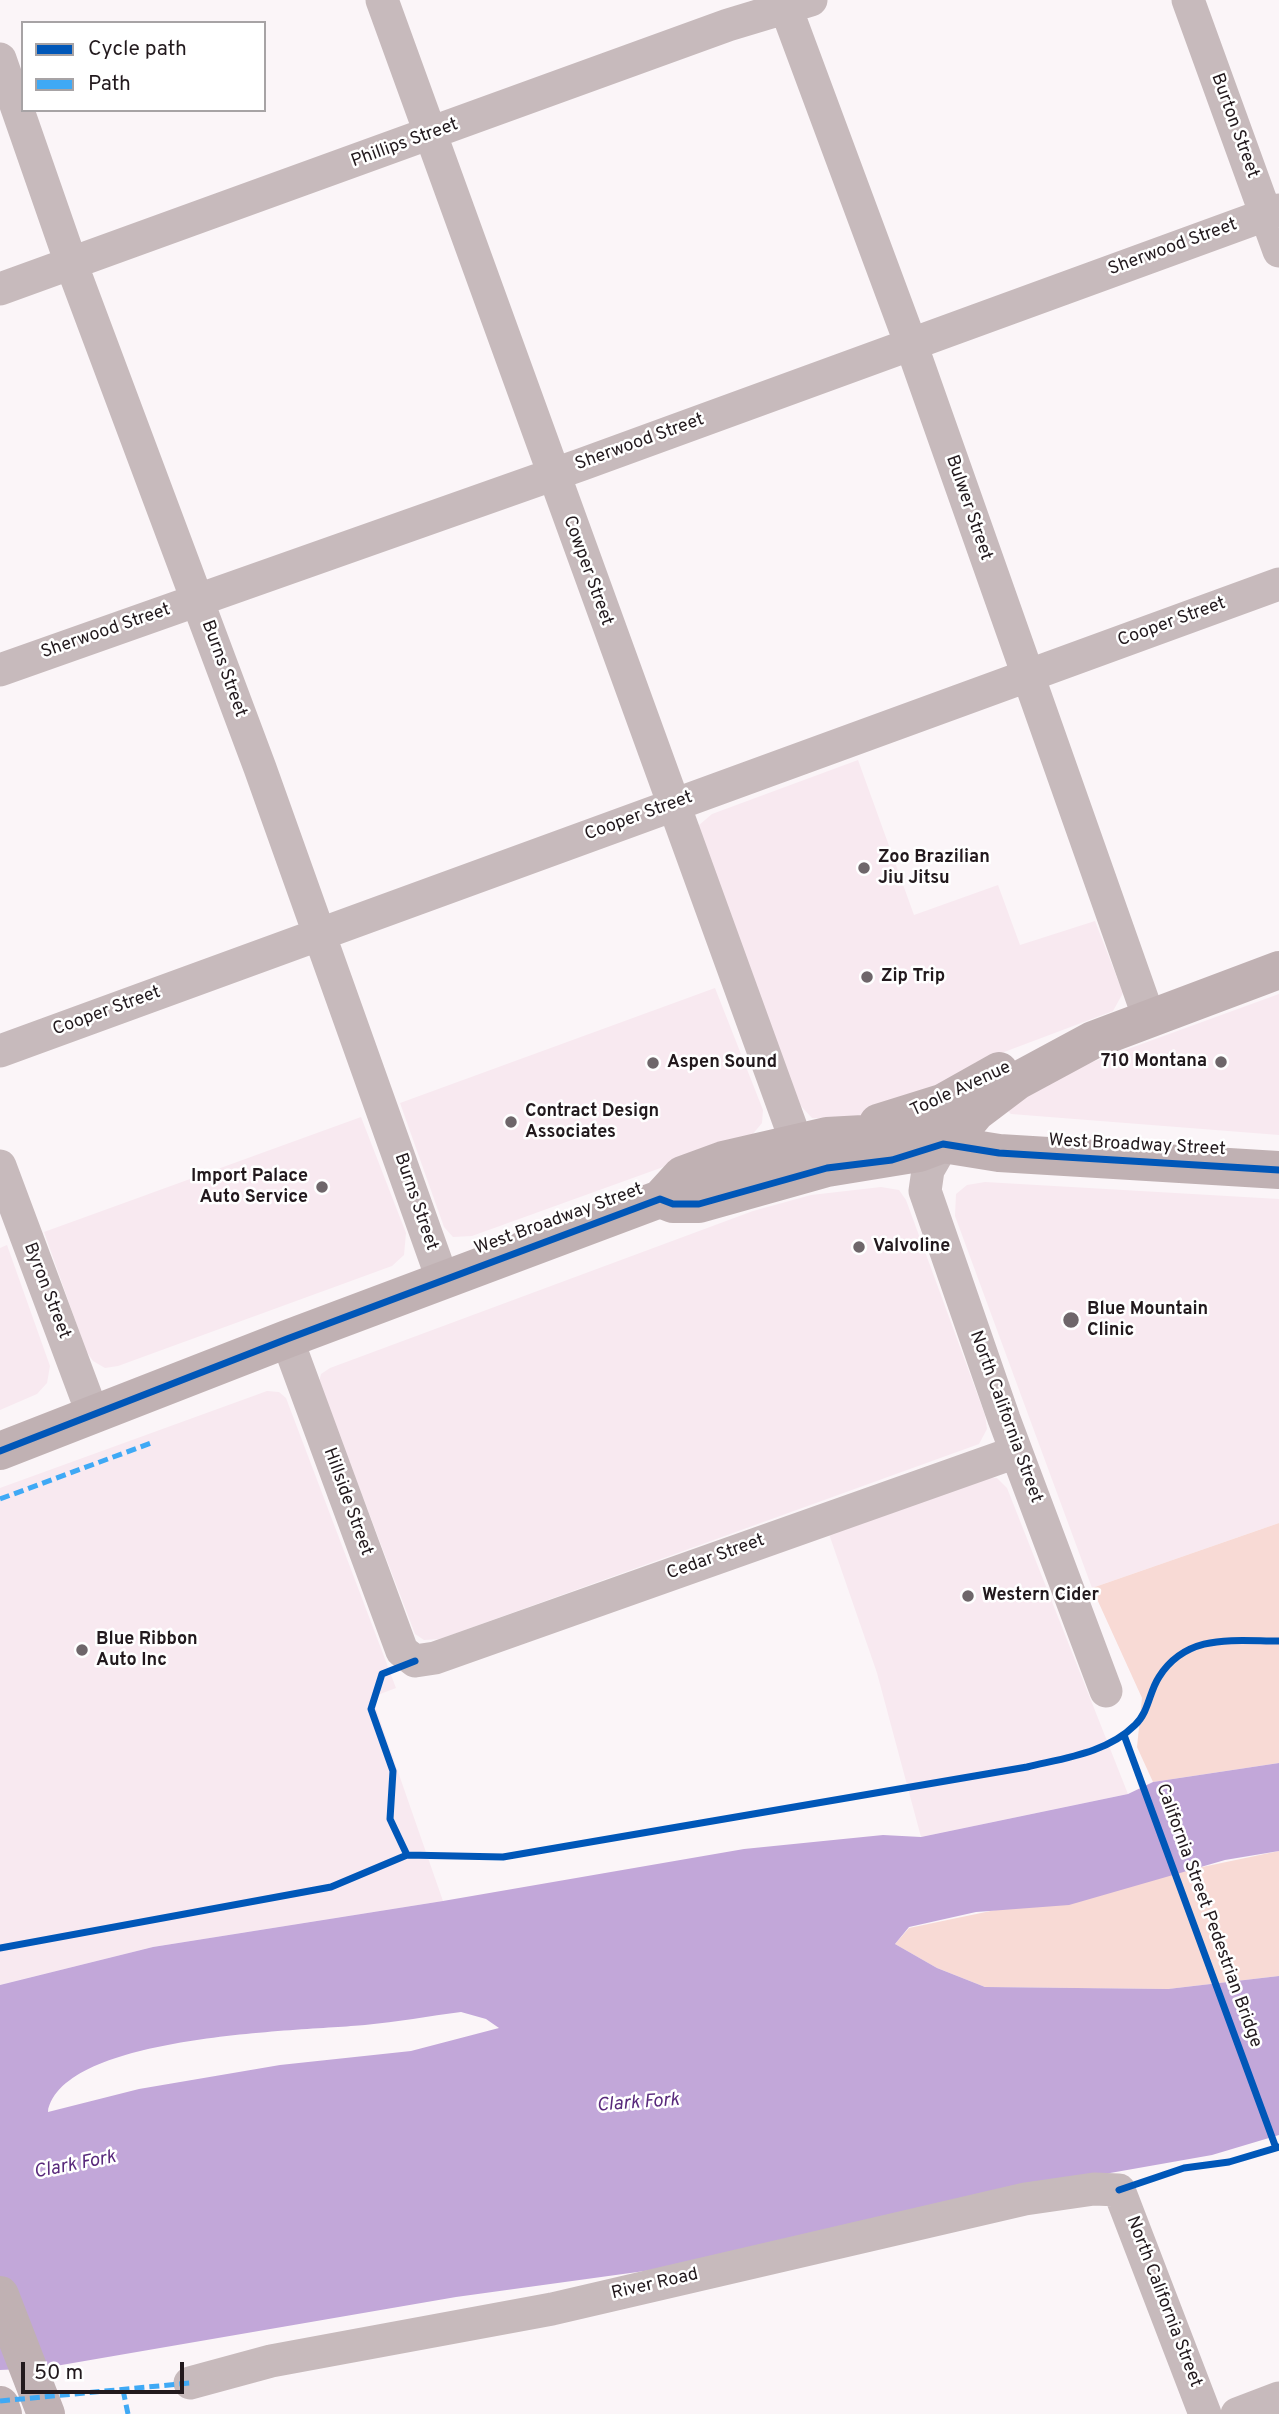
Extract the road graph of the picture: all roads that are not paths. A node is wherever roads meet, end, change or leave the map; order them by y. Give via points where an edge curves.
1 (382, 0) edge
2 (1188, 0) edge
3 (794, 3) edge
4 (0, 59) edge
5 (429, 135) junction
6 (1272, 212) edge
7 (1279, 251) edge
8 (71, 263) junction
9 (0, 289) edge
10 (911, 344) junction
11 (552, 475) junction
12 (1279, 584) edge
13 (198, 601) junction
14 (0, 670) edge
15 (1027, 676) junction
16 (672, 805) junction
17 (318, 936) junction
18 (1279, 971) edge
19 (1149, 1018) junction
20 (1093, 1040) junction
21 (0, 1051) edge
22 (811, 1138) junction
23 (943, 1144) junction
24 (0, 1166) edge
25 (1279, 1170) edge
26 (660, 1199) junction
27 (443, 1280) junction
28 (287, 1339) junction
29 (93, 1415) junction
30 (0, 1451) edge
31 (1016, 1452) junction
32 (415, 1661) joint
33 (1106, 1691) dead end
34 (1119, 2190) joint
35 (0, 2295) edge
36 (190, 2383) dead end
37 (1279, 2398) edge
38 (0, 2405) edge
39 (3, 2414) edge
40 (46, 2414) edge
41 (1205, 2414) edge
42 (1237, 2414) edge

1 - 5 street, Cowper Street
2 - 6 street, Burton Street
3 - 5 street, Phillips Street
3 - 10 street, Bulwer Street
4 - 8 street, Burns Street
5 - 8 street, Phillips Street
5 - 11 street, Cowper Street
6 - 7 street, Burton Street
6 - 10 street, Sherwood Street
8 - 9 street, Phillips Street
8 - 13 street, Burns Street
10 - 11 street, Sherwood Street
10 - 15 street, Bulwer Street
11 - 13 street, Sherwood Street
11 - 16 street, Cowper Street
12 - 15 street, Cooper Street
13 - 14 street, Sherwood Street
13 - 17 street, Burns Street
15 - 16 street, Cooper Street
15 - 19 street, Bulwer Street
16 - 17 street, Cooper Street
16 - 22 street, Cowper Street
17 - 21 street, Cooper Street
17 - 27 street, Burns Street
18 - 19 main road, Toole Avenue
19 - 20 main road, Toole Avenue
20 - 22 main road, Toole Avenue via 1068,1044 1001,1070 913,1114
20 - 23 main road, Toole Avenue via 1017,1081
22 - 23 main road, West Broadway Street via 900,1132 923,1134
22 - 26 main road, West Broadway Street via 682,1175
23 - 25 main road, West Broadway Street via 999,1153
23 - 26 main road, West Broadway Street via 892,1160 827,1168 699,1203 673,1204
23 - 31 street, North California Street via 928,1170 925,1191
24 - 29 street, Byron Street
26 - 27 main road, West Broadway Street
27 - 28 main road, West Broadway Street
28 - 29 main road, West Broadway Street
28 - 32 street, Hillside Street via 402,1651
29 - 30 main road, West Broadway Street
31 - 32 street, Cedar Street via 435,1658
31 - 33 street, North California Street
34 - 36 street, River Road via 1025,2199 552,2309 271,2361
34 - 41 street, North California Street
35 - 40 main road
37 - 42 street
38 - 39 main road

